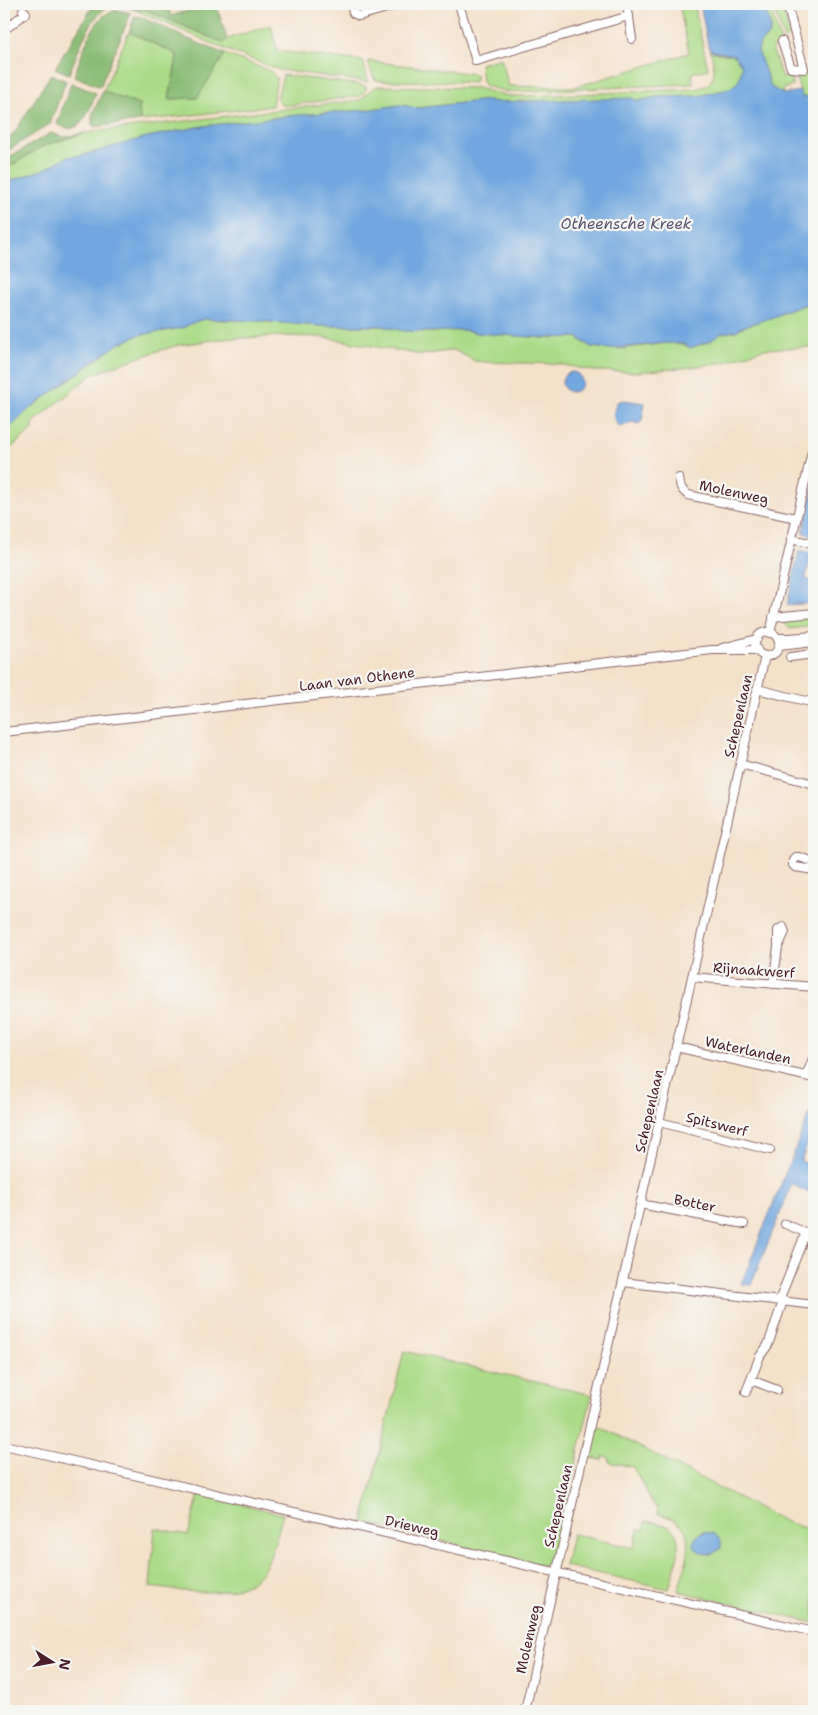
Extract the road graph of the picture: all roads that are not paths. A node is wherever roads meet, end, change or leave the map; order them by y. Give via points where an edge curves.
1 (351, 4) edge
2 (400, 4) edge
3 (459, 4) edge
4 (627, 4) edge
5 (787, 4) edge
6 (23, 10) dead end
7 (629, 16) junction
8 (4, 30) edge
9 (632, 39) dead end
10 (782, 41) dead end
11 (814, 443) edge
12 (679, 478) dead end
13 (796, 518) junction
14 (791, 539) junction
15 (814, 544) edge
16 (814, 613) edge
17 (773, 617) junction
18 (770, 633) junction
19 (757, 639) junction
20 (814, 641) edge
21 (778, 642) junction
22 (712, 650) junction
23 (757, 650) junction
24 (814, 654) edge
25 (765, 656) junction
26 (790, 656) dead end
27 (757, 690) junction
28 (814, 703) edge
29 (4, 732) edge
30 (740, 764) junction
31 (814, 784) edge
32 (814, 862) edge
33 (814, 870) edge
34 (778, 947) dead end
35 (692, 978) junction
36 (773, 984) junction
37 (814, 987) edge
38 (676, 1047) junction
39 (814, 1056) edge
40 (810, 1077) edge
41 (658, 1122) junction
42 (770, 1150) dead end
43 (640, 1204) junction
44 (744, 1224) dead end
45 (785, 1224) dead end
46 (806, 1232) junction
47 (814, 1236) edge
48 (622, 1282) junction
49 (781, 1301) junction
50 (814, 1305) edge
51 (751, 1380) junction
52 (777, 1390) dead end
53 (746, 1392) dead end
54 (4, 1445) edge
55 (556, 1572) junction
56 (814, 1632) edge
57 (525, 1711) edge

1 - 2 street via 353,13 358,16
3 - 7 street via 476,61
4 - 7 street
5 - 10 street via 804,69 791,68
6 - 8 street via 26,13
7 - 9 street
11 - 13 street
12 - 13 street, Molenweg via 682,491 688,495
13 - 14 street
14 - 15 street
14 - 17 street
16 - 17 street
17 - 18 street
18 - 19 street
18 - 21 street
19 - 22 street, Laan van Othene
19 - 23 street
20 - 21 street
21 - 25 street via 774,653
22 - 23 street, Laan van Othene
22 - 29 street, Laan van Othene
23 - 25 street
24 - 26 street
25 - 27 street, Schepenlaan
27 - 28 street
27 - 30 street, Schepenlaan
30 - 31 street
30 - 35 street, Schepenlaan
32 - 33 street via 799,857 793,860 795,867
34 - 36 street
35 - 36 street, Rijnaakwerf
35 - 38 street, Schepenlaan
36 - 37 street, Rijnaakwerf
38 - 40 street, Waterlanden
38 - 41 street, Schepenlaan
39 - 40 street
41 - 42 street, Spitswerf
41 - 43 street, Schepenlaan
43 - 44 street, Botter
43 - 48 street, Schepenlaan
45 - 46 street
46 - 47 street
46 - 49 street
48 - 49 street
48 - 55 street, Schepenlaan
49 - 50 street
49 - 51 street via 768,1345
51 - 52 street
51 - 53 street
54 - 55 street, Drieweg
55 - 56 street, Drieweg
55 - 57 street, Molenweg

